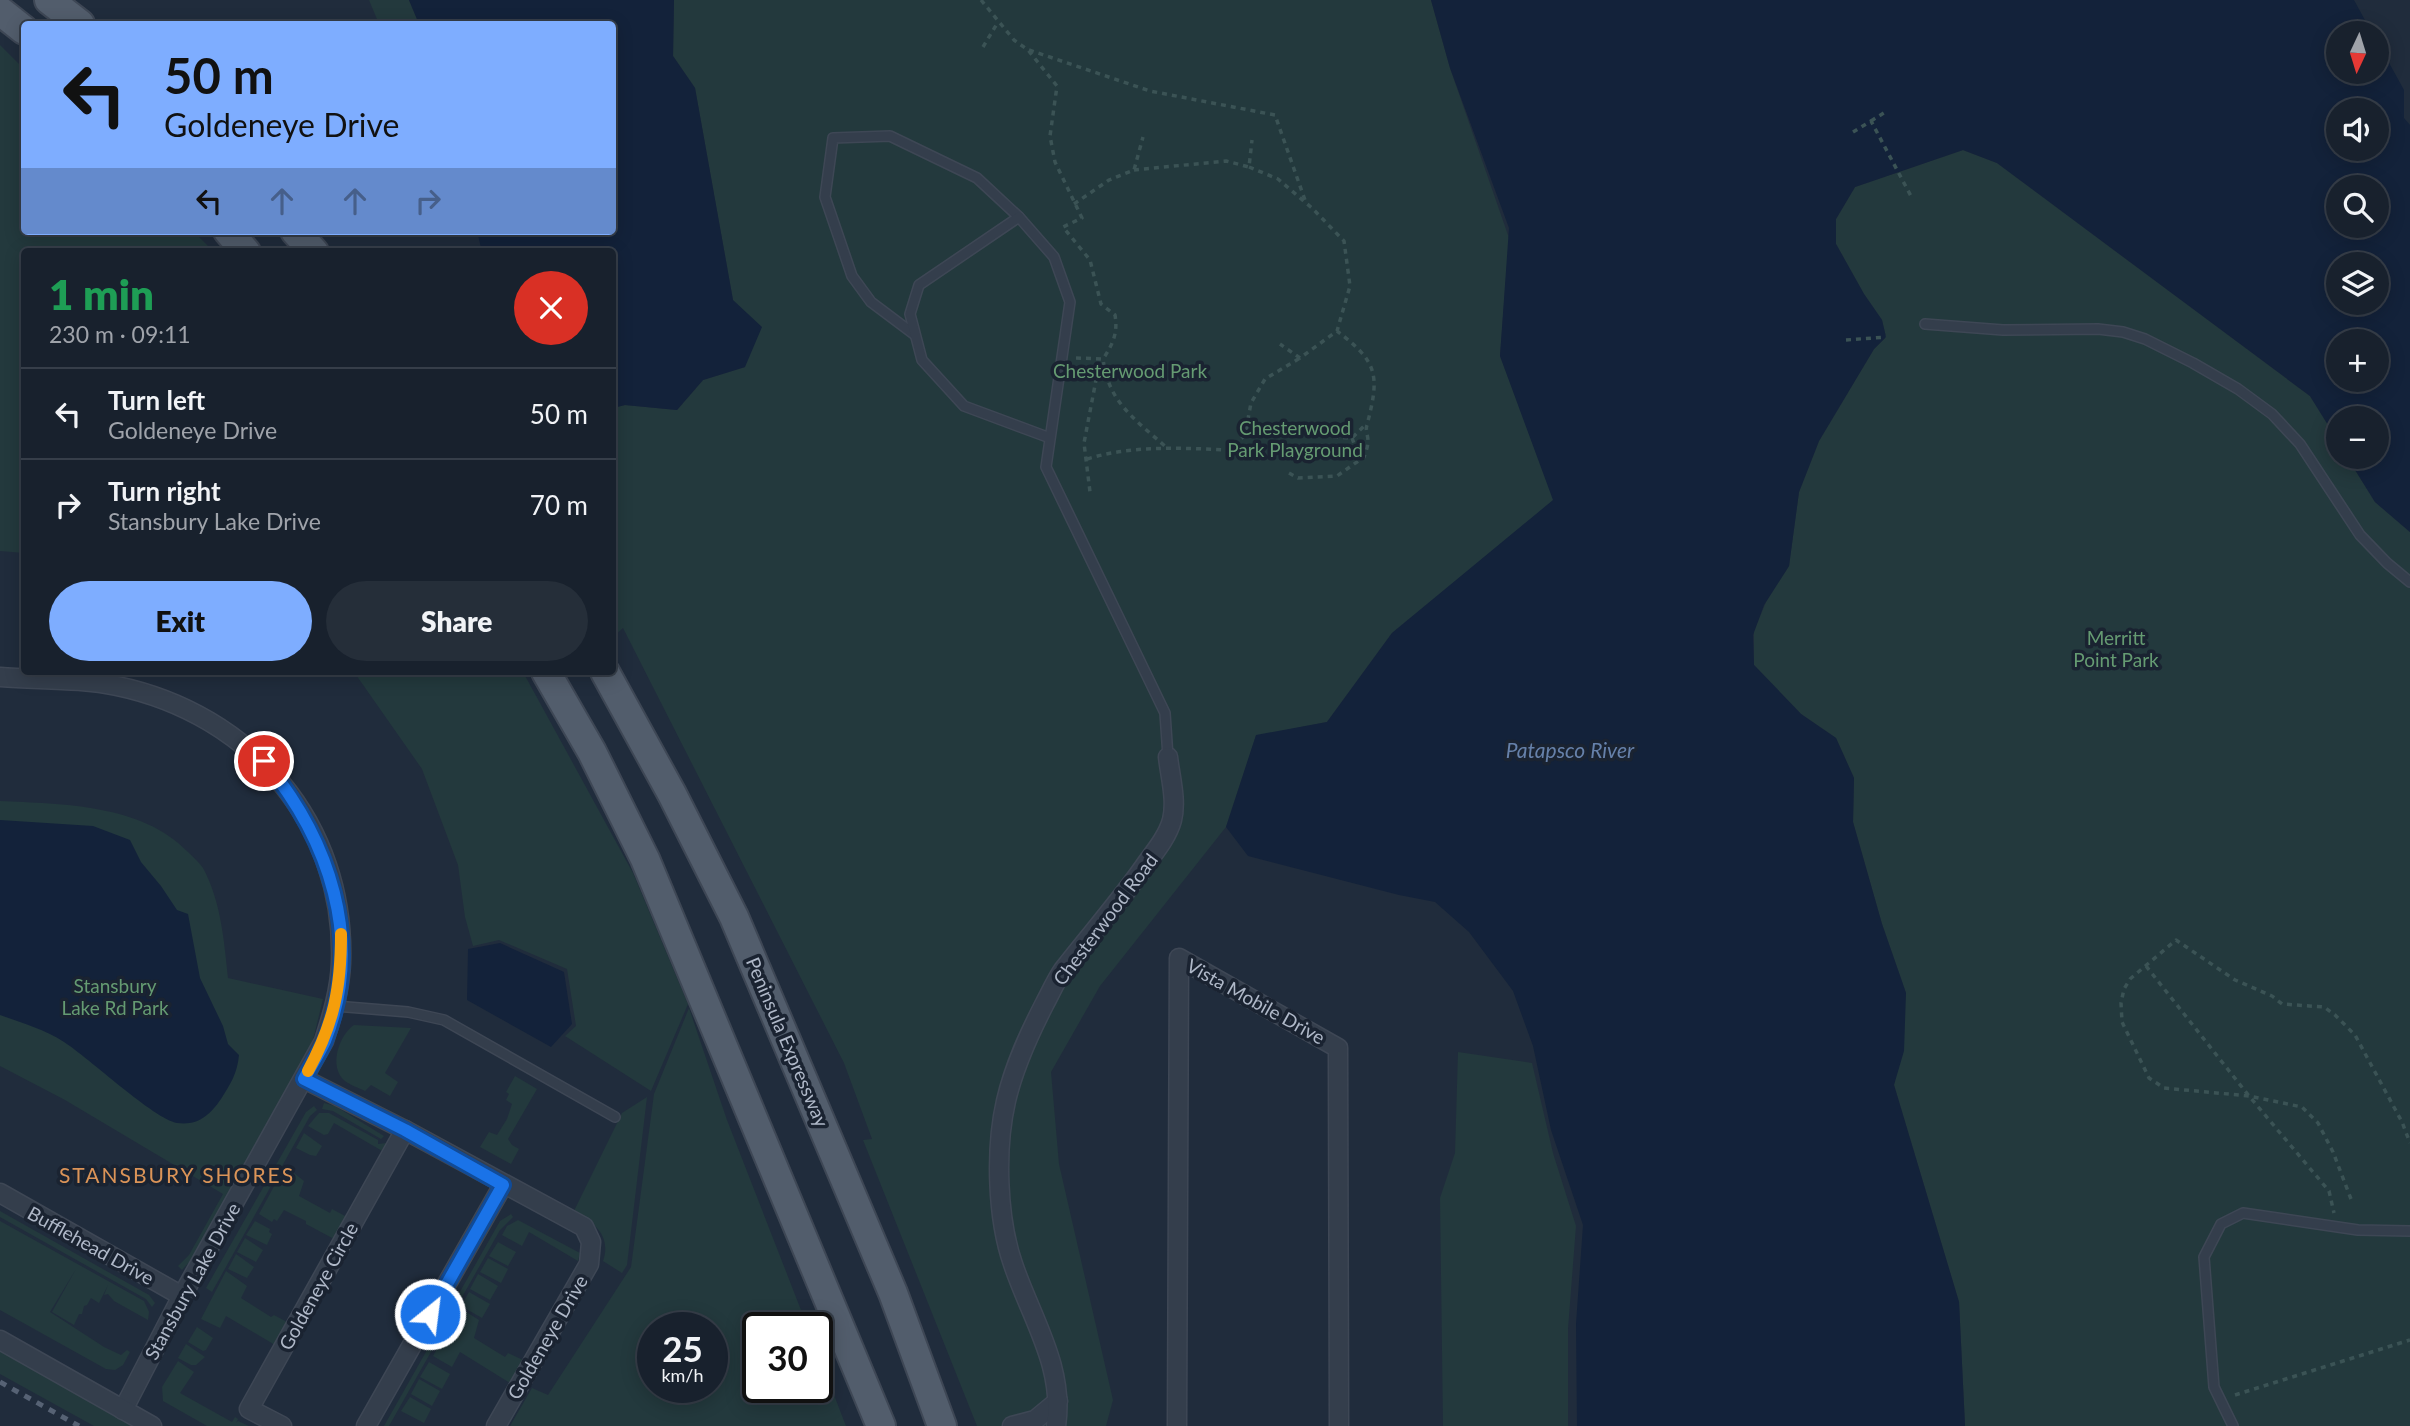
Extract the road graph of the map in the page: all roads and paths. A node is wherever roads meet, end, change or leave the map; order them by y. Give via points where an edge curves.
1 (49, 0) edge
2 (981, 0) edge
3 (0, 11) edge
4 (76, 21) edge
5 (998, 22) junction
6 (21, 28) edge
7 (983, 47) dead end
8 (1028, 50) junction
9 (1887, 111) dead end
10 (1871, 121) junction
11 (1853, 132) dead end
12 (1143, 137) dead end
13 (1252, 140) dead end
14 (1249, 167) junction
15 (1133, 170) junction
16 (1912, 198) dead end
17 (1306, 203) junction
18 (1074, 204) junction
19 (1019, 217) junction
20 (299, 235) edge
21 (310, 248) edge
22 (1926, 324) dead end
23 (1337, 331) junction
24 (915, 335) junction
25 (1886, 337) dead end
26 (1846, 340) dead end
27 (1280, 344) dead end
28 (1062, 357) junction
29 (1300, 358) junction
30 (1103, 359) junction
31 (1105, 372) junction
32 (1369, 421) junction
33 (1247, 427) junction
34 (1254, 428) dead end
35 (1333, 436) dead end
36 (1050, 438) junction
37 (1352, 438) junction
38 (1167, 448) junction
39 (1087, 459) junction
40 (1360, 460) junction
41 (1289, 473) dead end
42 (1090, 492) dead end
43 (2410, 582) edge
44 (549, 675) edge
45 (607, 675) edge
46 (0, 677) edge
47 (82, 677) edge
48 (1168, 757) joint
49 (2146, 966) junction
50 (335, 1006) junction
51 (304, 1079) junction
52 (2249, 1096) junction
53 (615, 1117) dead end
54 (405, 1130) junction
55 (2410, 1143) edge
56 (503, 1185) junction
57 (0, 1193) edge
58 (2351, 1199) dead end
59 (2333, 1226) junction
60 (2410, 1231) edge
61 (183, 1296) junction
62 (0, 1340) edge
63 (2410, 1340) edge
64 (2220, 1400) junction
65 (1058, 1401) junction
66 (123, 1410) junction
67 (152, 1426) edge
68 (282, 1426) edge
69 (366, 1426) edge
70 (496, 1426) edge
71 (881, 1426) edge
72 (942, 1426) edge
73 (1012, 1426) edge
74 (1056, 1426) edge
75 (1177, 1426) edge
76 (1339, 1426) edge
77 (2233, 1426) edge

1 - 4 main road
2 - 5 path
3 - 6 main road
5 - 7 path
5 - 8 path
8 - 17 path via 1150,91 1275,115
8 - 18 path via 1057,86 1051,136 1055,162
9 - 10 path
10 - 11 path
10 - 16 path
12 - 15 path
13 - 14 path
14 - 15 path via 1226,161
14 - 17 path via 1278,178
15 - 18 path
17 - 23 path via 1344,242 1350,286
18 - 30 path via 1082,218 1063,227 1090,260 1101,304 1115,315 1117,325 1114,343
19 - 24 lane via 919,285 910,314
19 - 24 lane via 978,178 890,136 833,138 825,197 852,275 871,302
19 - 28 lane via 1054,257 1070,302
20 - 21 main road
22 - 43 lane via 2123,332 2193,363 2272,414 2300,444 2360,535
23 - 29 path
23 - 32 path via 1362,350 1374,371
24 - 36 lane via 922,360 964,406
25 - 26 path
27 - 29 path
28 - 30 path
28 - 36 lane
29 - 33 path via 1265,379 1251,403
30 - 31 path
31 - 38 path via 1119,404
31 - 39 path via 1096,380 1084,443
32 - 37 path
32 - 40 path via 1368,441
33 - 34 path
33 - 38 path via 1229,450
35 - 37 path
36 - 48 lane via 1046,467 1166,713
37 - 40 path
38 - 39 path
39 - 42 path
40 - 41 path via 1337,476 1298,478
44 - 71 main road via 645,859
45 - 72 main road, Peninsula Expressway via 734,917 893,1293
46 - 47 street, Stansbury Lake Drive
47 - 50 street, Stansbury Lake Drive via 148,694 205,718 264,761 289,792 325,860 336,894 341,965
48 - 65 street, Chesterwood Road via 1173,802 1165,838 1061,973 1026,1040 1006,1103 1001,1147 1003,1230 1048,1350
49 - 52 path
49 - 52 path via 2130,979 2121,1003 2122,1022 2149,1078 2164,1088
49 - 55 path via 2176,940 2235,980 2282,1004 2324,1007 2355,1035
50 - 51 street, Stansbury Lake Drive via 324,1041
50 - 53 lane via 444,1020
51 - 54 street, Goldeneye Drive
51 - 61 street, Stansbury Lake Drive
52 - 58 path via 2302,1107 2310,1115 2333,1152
52 - 59 path via 2329,1191
54 - 56 street, Goldeneye Drive
54 - 68 street, Goldeneye Circle via 249,1409
56 - 69 street
56 - 70 street, Goldeneye Drive via 584,1227 591,1242 589,1264
57 - 61 street, Bufflehead Drive
59 - 60 lane
59 - 64 lane via 2243,1213 2221,1224 2204,1257 2214,1387
61 - 66 street, Stansbury Lake Drive
62 - 66 street
63 - 64 path
64 - 77 lane
65 - 73 street via 1035,1420
65 - 74 street, Chesterwood Road
66 - 67 street
75 - 76 street, Vista Mobile Drive via 1179,958 1338,1048

